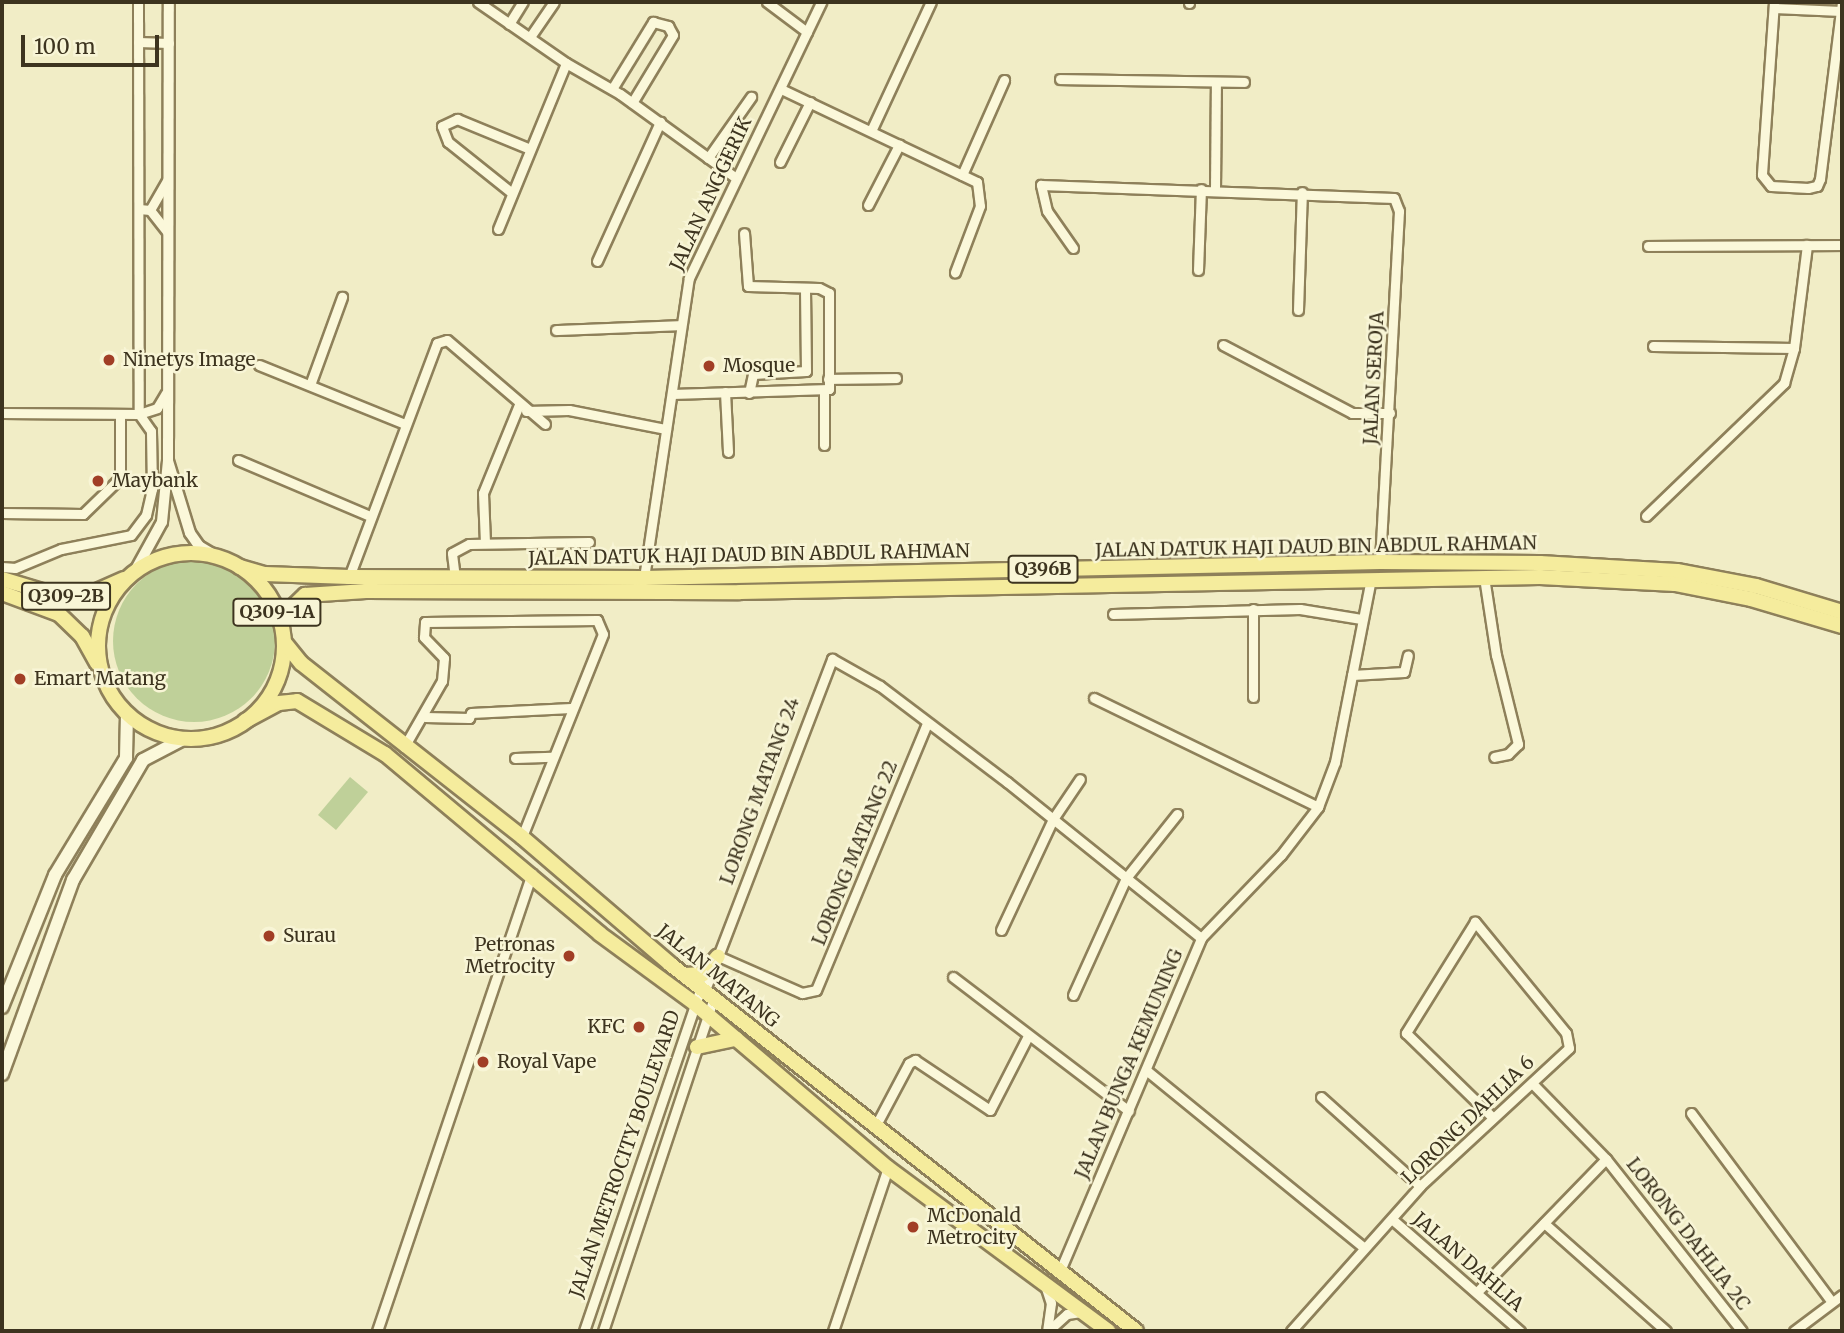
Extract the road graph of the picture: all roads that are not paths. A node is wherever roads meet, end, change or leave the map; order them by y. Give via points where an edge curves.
1 (138, 2) edge
2 (169, 2) edge
3 (478, 2) edge
4 (523, 2) edge
5 (554, 2) edge
6 (766, 2) edge
7 (821, 2) edge
8 (931, 2) edge
9 (1774, 5) edge
10 (1841, 7) edge
11 (509, 24) junction
12 (807, 32) junction
13 (530, 37) junction
14 (138, 42) junction
15 (169, 43) junction
16 (1839, 52) edge
17 (566, 63) junction
18 (1060, 79) dead end
19 (1004, 80) dead end
20 (1216, 82) junction
21 (1244, 82) dead end
22 (612, 89) junction
23 (781, 89) junction
24 (751, 97) dead end
25 (810, 102) junction
26 (632, 103) junction
27 (660, 122) junction
28 (871, 131) junction
29 (899, 145) junction
30 (530, 149) junction
31 (708, 158) junction
32 (780, 162) dead end
33 (962, 175) junction
34 (168, 178) junction
35 (736, 178) junction
36 (1201, 189) junction
37 (1215, 190) junction
38 (1302, 192) junction
39 (512, 193) junction
40 (868, 205) dead end
41 (139, 209) junction
42 (150, 210) junction
43 (498, 229) dead end
44 (167, 233) junction
45 (744, 233) dead end
46 (1807, 245) junction
47 (1842, 245) edge
48 (1648, 246) dead end
49 (1073, 248) dead end
50 (597, 261) dead end
51 (1198, 270) dead end
52 (956, 272) dead end
53 (805, 289) junction
54 (342, 297) dead end
55 (1298, 310) dead end
56 (679, 325) junction
57 (556, 330) dead end
58 (1223, 345) dead end
59 (1653, 346) dead end
60 (1794, 348) junction
61 (259, 365) dead end
62 (895, 378) dead end
63 (828, 379) junction
64 (310, 385) junction
65 (725, 392) junction
66 (824, 392) junction
67 (166, 393) junction
68 (749, 393) junction
69 (672, 394) junction
70 (523, 408) junction
71 (2, 413) edge
72 (120, 414) junction
73 (139, 414) junction
74 (1390, 414) junction
75 (405, 424) junction
76 (545, 424) dead end
77 (666, 429) junction
78 (824, 445) dead end
79 (728, 453) dead end
80 (238, 460) dead end
81 (168, 461) junction
82 (2, 513) edge
83 (370, 516) junction
84 (1646, 516) dead end
85 (589, 542) dead end
86 (485, 543) junction
87 (219, 558) junction
88 (1380, 562) junction
89 (2, 567) edge
90 (240, 567) junction
91 (131, 575) junction
92 (349, 577) junction
93 (1484, 577) junction
94 (455, 578) junction
95 (644, 578) junction
96 (1371, 578) junction
97 (2, 579) edge
98 (2, 593) edge
99 (1253, 609) junction
100 (1842, 612) edge
101 (1112, 614) dead end
102 (1361, 619) junction
103 (280, 620) junction
104 (1842, 626) edge
105 (284, 642) junction
106 (1408, 655) dead end
107 (101, 670) junction
108 (1352, 675) junction
109 (1253, 697) dead end
110 (1094, 698) dead end
111 (571, 708) junction
112 (127, 713) junction
113 (425, 717) junction
114 (245, 721) junction
115 (927, 723) junction
116 (185, 738) junction
117 (404, 747) junction
118 (552, 757) junction
119 (1494, 757) dead end
120 (515, 758) dead end
121 (1080, 779) dead end
122 (1318, 807) junction
123 (1177, 814) dead end
124 (1053, 818) junction
125 (522, 837) junction
126 (532, 874) junction
127 (1126, 878) junction
128 (1001, 930) dead end
129 (1201, 938) junction
130 (718, 956) junction
131 (685, 975) junction
132 (953, 977) dead end
133 (5, 989) edge
134 (707, 992) junction
135 (1073, 995) dead end
136 (694, 1003) junction
137 (2, 1007) edge
138 (707, 1015) junction
139 (1028, 1036) junction
140 (736, 1039) junction
141 (697, 1047) junction
142 (1146, 1070) junction
143 (2, 1074) edge
144 (1532, 1083) junction
145 (1321, 1097) dead end
146 (1129, 1111) junction
147 (1691, 1113) dead end
148 (1492, 1117) junction
149 (876, 1125) junction
150 (652, 1136) junction
151 (667, 1142) junction
152 (1606, 1159) junction
153 (888, 1168) junction
154 (1420, 1186) junction
155 (1393, 1220) junction
156 (1544, 1223) junction
157 (1364, 1248) junction
158 (1059, 1273) junction
159 (1044, 1282) junction
160 (1477, 1292) junction
161 (1842, 1295) edge
162 (1831, 1301) junction
163 (1082, 1312) junction
164 (377, 1331) edge
165 (584, 1331) edge
166 (603, 1331) edge
167 (833, 1331) edge
168 (1047, 1331) edge
169 (1108, 1331) edge
170 (1136, 1331) edge
171 (1291, 1331) edge
172 (1520, 1331) edge
173 (1666, 1331) edge
174 (1742, 1331) edge
175 (1794, 1331) edge

1 - 14 street
2 - 15 street
3 - 11 street
4 - 11 street
5 - 13 street
6 - 12 street
7 - 12 street, JALAN ANGGERIK
8 - 28 street
9 - 10 street
9 - 16 street via 1762,175 1771,186 1817,186
10 - 16 street
11 - 13 street
12 - 23 street, JALAN ANGGERIK
13 - 17 street
14 - 15 street
14 - 41 street
15 - 34 street
17 - 22 street
17 - 30 street
18 - 20 street
19 - 33 street
20 - 21 street
20 - 37 street
22 - 26 street
22 - 26 street via 653,22 668,26 673,35
23 - 25 street
23 - 35 street, JALAN ANGGERIK
24 - 31 street
25 - 28 street
25 - 32 street
26 - 27 street
27 - 31 street
27 - 50 street
28 - 29 street
29 - 33 street
29 - 40 street
30 - 39 street
30 - 39 street via 457,119 442,126 448,142
31 - 35 street
33 - 52 street via 977,182 979,206
34 - 42 street
34 - 44 street
35 - 56 street, JALAN ANGGERIK via 689,278
36 - 37 street
36 - 49 street via 1041,185 1047,211
36 - 51 street
37 - 38 street
38 - 55 street
38 - 74 street, JALAN SEROJA via 1394,198 1399,211
39 - 43 street
41 - 42 street
41 - 73 street
42 - 44 street
44 - 67 street
45 - 53 street via 748,286
46 - 47 street
46 - 48 street
46 - 60 street
53 - 63 street via 829,293
53 - 68 street via 806,371 753,374
54 - 64 street
56 - 57 street
56 - 69 street, JALAN ANGGERIK
58 - 74 street via 1352,413
59 - 60 street
60 - 84 street via 1777,394
61 - 64 street
62 - 63 street
63 - 66 street via 829,389
64 - 75 street
65 - 68 street
65 - 69 street
65 - 79 street
66 - 68 street
66 - 78 street
67 - 73 street via 157,408
67 - 81 street
69 - 77 street, JALAN ANGGERIK
70 - 75 street via 447,340 441,340
70 - 76 street
70 - 77 street via 569,410 625,425
70 - 86 street via 483,493
71 - 72 street
72 - 73 street
72 - 82 street via 120,478 83,514
73 - 89 street via 149,422 151,431 152,489 146,514 131,535 61,549 15,568
74 - 88 street, JALAN SEROJA
75 - 83 street
77 - 95 street, JALAN ANGGERIK
80 - 83 street
81 - 87 street via 190,533 200,547
81 - 91 street via 162,522
83 - 92 street
85 - 86 street
86 - 94 street via 454,550
87 - 90 main road, Q309-1A
87 - 91 main road, Q309-1A via 174,555
88 - 95 main road, JALAN DATUK HAJI DAUD BIN ABDUL RAHMAN / Q396B
88 - 100 main road, JALAN DATUK HAJI DAUD BIN ABDUL RAHMAN / Q396B via 1664,570 1756,586
90 - 92 main road, JALAN DATUK HAJI DAUD BIN ABDUL RAHMAN / Q396B via 265,574
90 - 103 main road, Q309-1A via 262,586
91 - 97 main road, Q309-2B via 88,595 72,596
91 - 107 main road, Q309-1A via 111,599 100,625
92 - 94 main road, JALAN DATUK HAJI DAUD BIN ABDUL RAHMAN / Q396B
93 - 96 main road, JALAN DATUK HAJI DAUD BIN ABDUL RAHMAN
93 - 104 main road, JALAN DATUK HAJI DAUD BIN ABDUL RAHMAN via 1675,584 1751,599
93 - 119 street via 1496,655 1518,744 1508,754
94 - 95 main road, JALAN DATUK HAJI DAUD BIN ABDUL RAHMAN / Q396B
96 - 102 street, JALAN BUNGA KEMUNING
96 - 103 main road, JALAN DATUK HAJI DAUD BIN ABDUL RAHMAN via 740,592 366,591 305,595
98 - 107 main road via 59,614 82,636
99 - 101 street
99 - 102 street via 1300,609
99 - 109 street
102 - 108 street, JALAN BUNGA KEMUNING
103 - 105 main road, Q309-1A
105 - 114 main road, Q309-1A via 276,682
105 - 117 main road, JALAN MATANG via 301,663
106 - 108 street via 1404,673
107 - 112 main road, Q309-1A
108 - 122 street, JALAN BUNGA KEMUNING via 1335,762
110 - 122 street
111 - 113 street via 471,713 469,718
111 - 113 street via 603,626 597,620 435,619 425,622 424,637 444,658 442,681
111 - 118 street
112 - 116 main road, Q309-1A via 154,731
112 - 133 main road via 126,758 55,875
113 - 117 street
114 - 116 main road, Q309-1A via 216,735
114 - 126 main road, JALAN MATANG via 279,703 297,701 309,707 384,754
115 - 124 street
115 - 130 street, LORONG MATANG 22 via 812,995
115 - 130 street, LORONG MATANG 24 via 838,659 827,663
116 - 143 main road via 143,760 73,880
117 - 125 main road, JALAN MATANG
118 - 120 street
118 - 125 street
121 - 124 street
122 - 129 street, JALAN BUNGA KEMUNING via 1281,855
123 - 127 street
124 - 127 street
124 - 128 street
125 - 131 main road, JALAN MATANG
126 - 136 main road, JALAN MATANG via 600,934
126 - 164 street
127 - 129 street
127 - 135 street
129 - 142 street, JALAN BUNGA KEMUNING
130 - 131 main road via 703,974
130 - 134 street, LORONG MATANG 24
131 - 134 main road, JALAN MATANG
132 - 139 street
133 - 137 main road
134 - 136 street, JALAN METROCITY BOULEVARD
134 - 138 street, JALAN METROCITY BOULEVARD
134 - 149 main road, JALAN MATANG
136 - 138 main road, JALAN MATANG
136 - 150 street, JALAN METROCITY BOULEVARD
138 - 140 main road, JALAN MATANG
138 - 141 street, JALAN METROCITY BOULEVARD
139 - 146 street
139 - 149 street via 990,1110 915,1060 909,1063
140 - 141 main road
140 - 153 main road, JALAN MATANG
141 - 151 street, JALAN METROCITY BOULEVARD
142 - 146 street, JALAN BUNGA KEMUNING
142 - 157 street
144 - 148 street, LORONG DAHLIA 6
144 - 148 street, LORONG DAHLIA 6 via 1569,1048 1566,1033 1475,922 1406,1032
144 - 152 street, LORONG DAHLIA 2C
145 - 154 street
146 - 158 street, JALAN BUNGA KEMUNING
147 - 162 street
148 - 154 street, LORONG DAHLIA 6
149 - 158 main road, JALAN MATANG
150 - 151 street
150 - 165 street, JALAN METROCITY BOULEVARD
151 - 166 street, JALAN METROCITY BOULEVARD
152 - 156 street
152 - 174 street, LORONG DAHLIA 2C
153 - 159 main road, JALAN MATANG
153 - 167 street
154 - 155 street, LORONG DAHLIA 6
155 - 157 street, LORONG DAHLIA 6
155 - 160 street, JALAN DAHLIA
156 - 160 street
156 - 173 street
157 - 171 street, LORONG DAHLIA 6
158 - 170 main road, JALAN MATANG
159 - 163 main road, JALAN MATANG
159 - 168 street via 1051,1303
160 - 172 street, JALAN DAHLIA
161 - 162 street
162 - 175 street
163 - 168 street via 1067,1314
163 - 169 main road, JALAN MATANG

